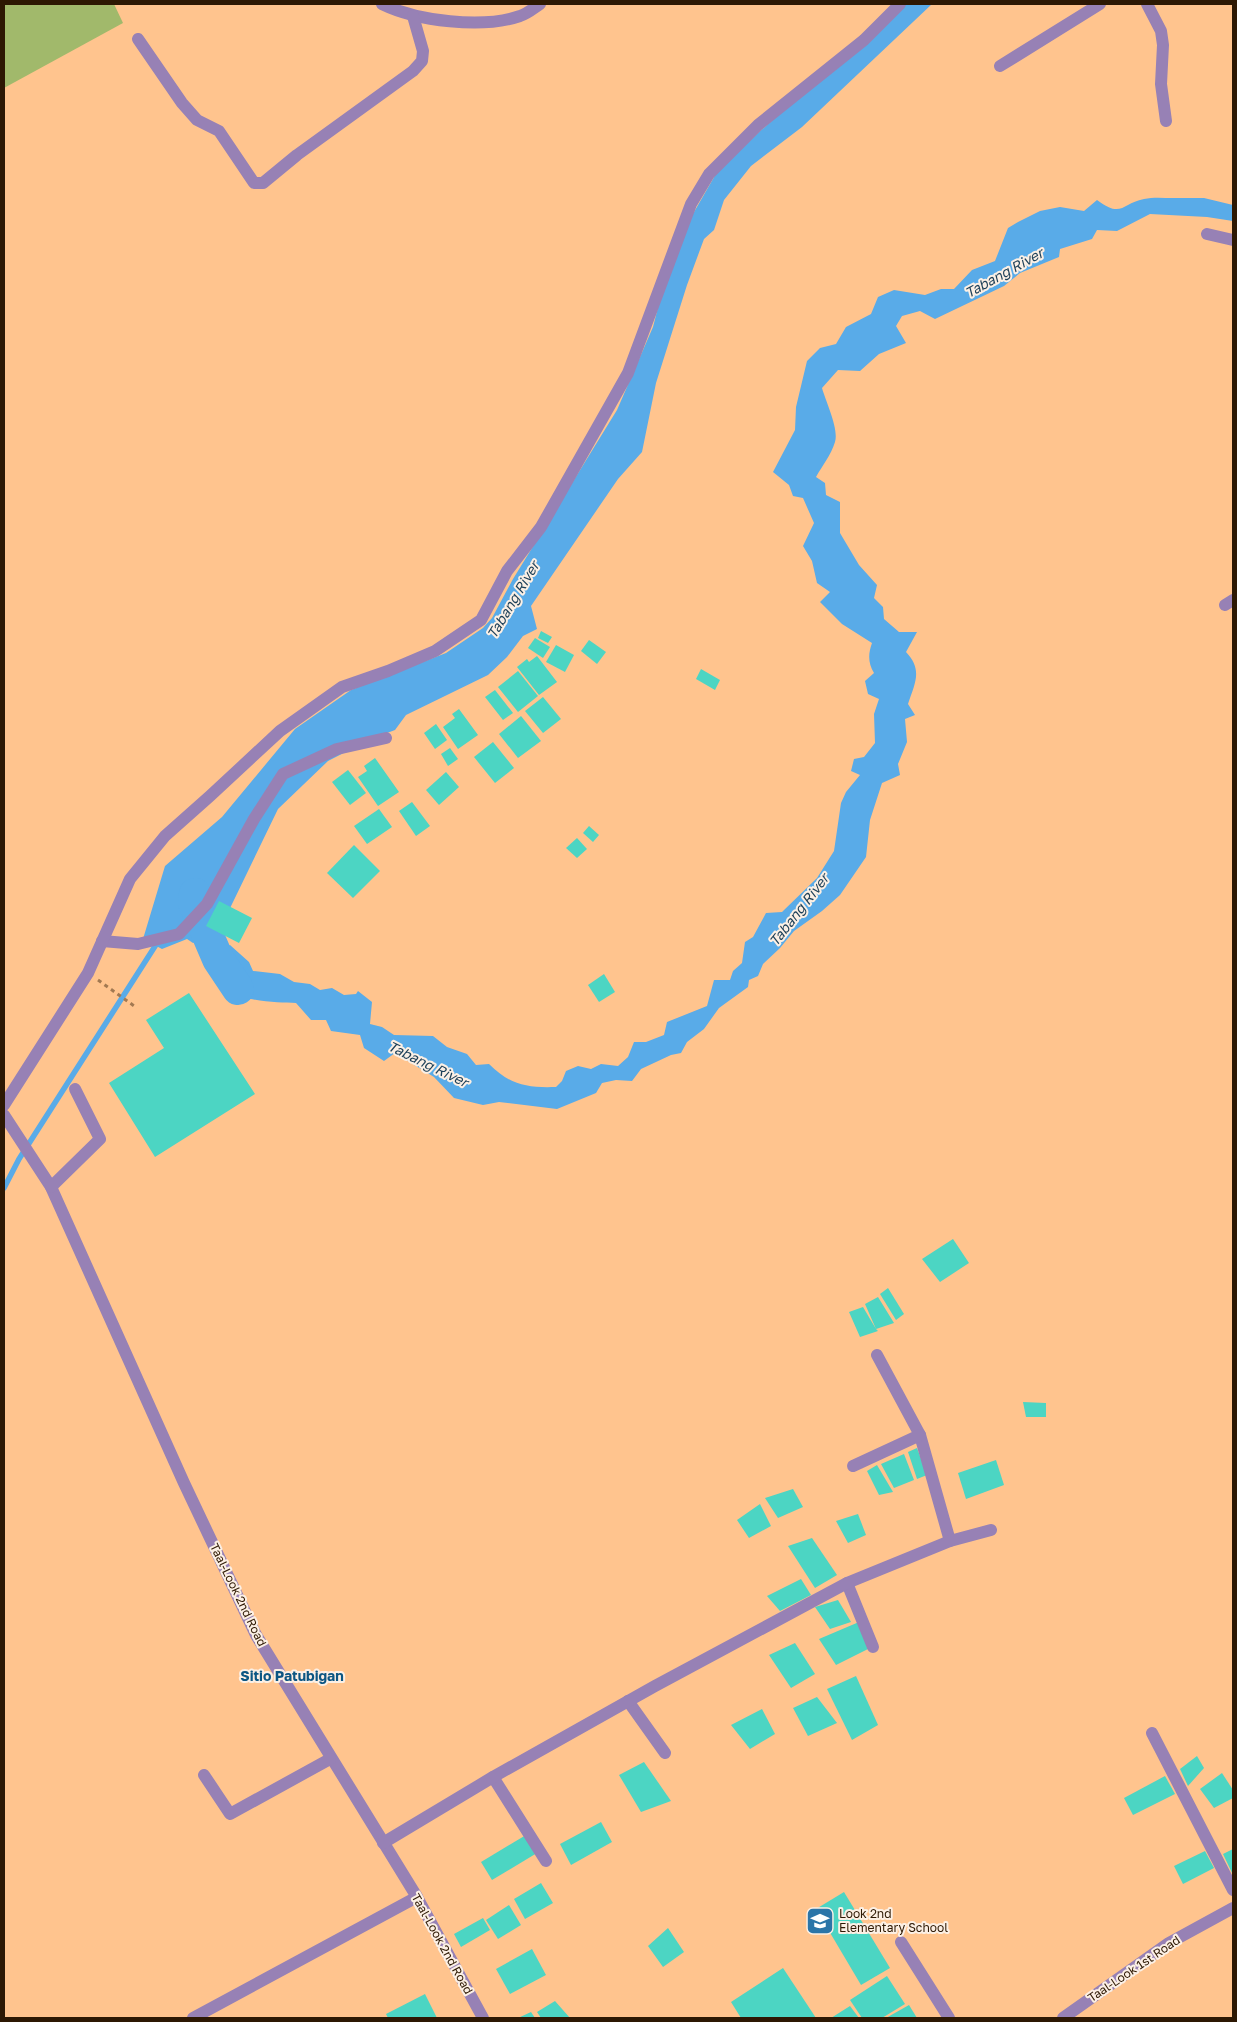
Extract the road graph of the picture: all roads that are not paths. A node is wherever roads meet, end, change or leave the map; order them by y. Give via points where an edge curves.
1 (382, 4) edge
2 (540, 4) edge
3 (900, 4) edge
4 (1100, 4) edge
5 (1147, 4) edge
6 (413, 16) junction
7 (138, 39) dead end
8 (1000, 66) dead end
9 (1166, 121) dead end
10 (1207, 234) dead end
11 (1233, 240) edge
12 (386, 738) dead end
13 (108, 942) junction
14 (75, 1090) dead end
15 (4, 1105) edge
16 (4, 1117) edge
17 (51, 1187) junction
18 (877, 1355) dead end
19 (920, 1435) junction
20 (853, 1466) dead end
21 (991, 1530) dead end
22 (950, 1541) junction
23 (847, 1583) junction
24 (873, 1647) dead end
25 (628, 1701) junction
26 (1152, 1733) dead end
27 (666, 1753) dead end
28 (330, 1759) junction
29 (204, 1775) dead end
30 (493, 1777) junction
31 (383, 1843) junction
32 (546, 1861) dead end
33 (1233, 1890) edge
34 (416, 1897) junction
35 (1233, 1908) edge
36 (901, 1942) dead end
37 (193, 2018) edge
38 (483, 2018) edge
39 (949, 2018) edge
40 (1063, 2018) edge

1 - 6 street
2 - 6 street via 521,16 495,22 431,20
3 - 13 street via 864,40 758,125 709,174 691,204 628,373 559,497 541,527 507,571 481,620 435,651 342,687 280,731 165,836 130,878
4 - 8 street
5 - 9 street via 1161,30 1161,84
6 - 7 street via 423,51 422,61 413,71 263,183 254,184 220,131 197,120
10 - 11 street
12 - 13 street via 337,749 283,774 207,904 179,934 138,944
13 - 15 street
14 - 17 street via 100,1140
16 - 17 street, Taal-Look 2nd Road
17 - 28 street, Taal-Look 2nd Road via 252,1626
18 - 19 street
19 - 20 street
19 - 22 street
21 - 22 street
22 - 23 street
23 - 24 street
23 - 25 street
25 - 27 street
25 - 30 street
26 - 33 street
28 - 29 street via 230,1814
28 - 31 street, Taal-Look 2nd Road
30 - 31 street
30 - 32 street
31 - 34 street, Taal-Look 2nd Road
34 - 37 street
34 - 38 street, Taal-Look 2nd Road
35 - 40 street, Taal-Look 1st Road via 1169,1943
36 - 39 street

